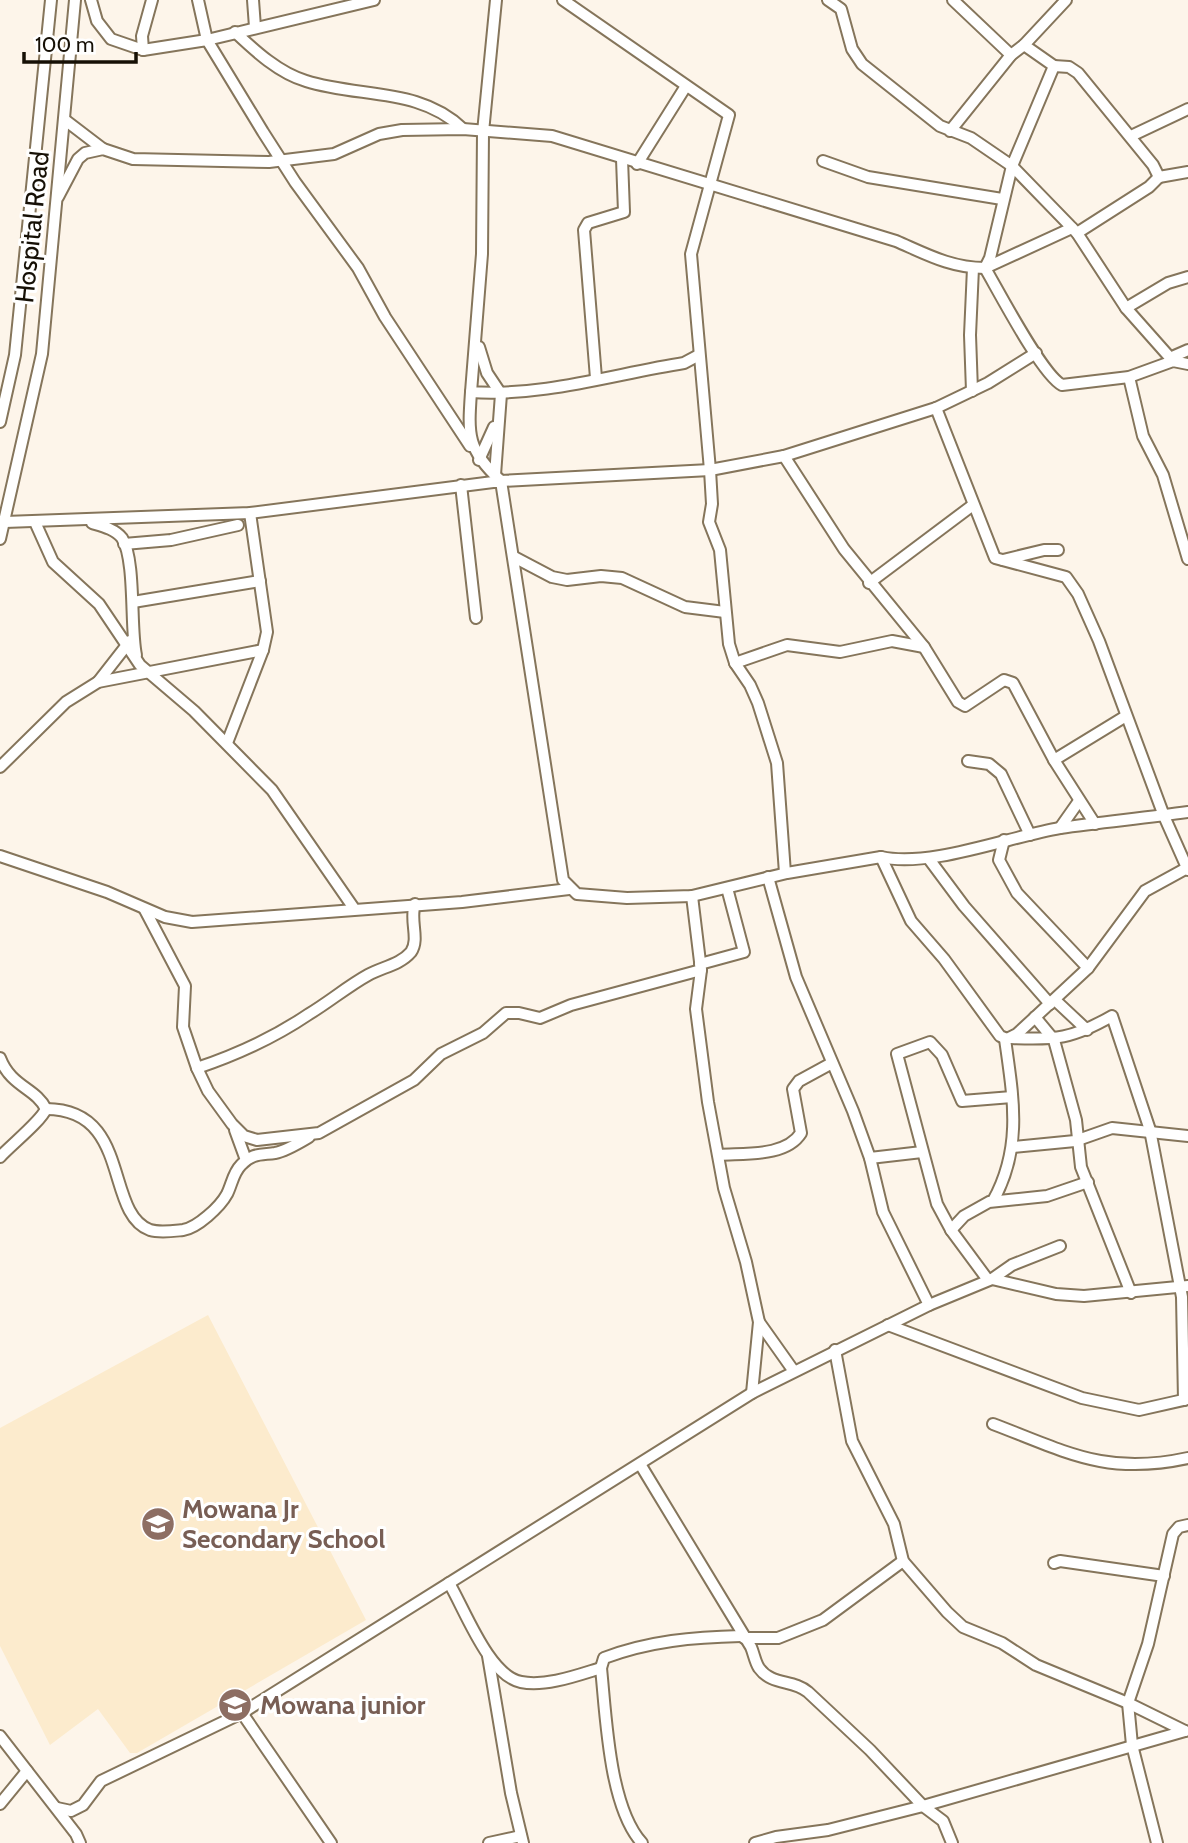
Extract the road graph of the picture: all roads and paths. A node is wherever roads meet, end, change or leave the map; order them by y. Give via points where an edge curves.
1 (51, 0) edge
2 (75, 0) edge
3 (91, 0) edge
4 (152, 0) edge
5 (198, 0) edge
6 (253, 0) edge
7 (374, 0) edge
8 (496, 0) edge
9 (564, 0) edge
10 (828, 0) edge
11 (971, 0) edge
12 (1066, 0) edge
13 (957, 1) edge
14 (967, 15) junction
15 (255, 27) junction
16 (235, 32) junction
17 (207, 40) junction
18 (1024, 45) junction
19 (143, 50) junction
20 (1011, 55) junction
21 (1054, 66) junction
22 (686, 86) junction
23 (1188, 109) edge
24 (65, 120) junction
25 (463, 129) junction
26 (950, 131) junction
27 (483, 132) junction
28 (1131, 136) junction
29 (103, 149) junction
30 (622, 159) junction
31 (281, 160) junction
32 (823, 161) dead end
33 (637, 164) junction
34 (1012, 166) junction
35 (1188, 172) edge
36 (1158, 177) junction
37 (710, 187) junction
38 (58, 197) junction
39 (1002, 199) junction
40 (1074, 231) junction
41 (973, 268) junction
42 (985, 268) junction
43 (1188, 277) edge
44 (1126, 308) junction
45 (478, 341) junction
46 (1188, 350) edge
47 (1036, 353) junction
48 (699, 355) junction
49 (1173, 359) junction
50 (684, 363) junction
51 (1188, 364) edge
52 (700, 367) junction
53 (1129, 377) junction
54 (596, 378) junction
55 (972, 390) junction
56 (471, 391) junction
57 (501, 394) junction
58 (936, 408) junction
59 (497, 421) junction
60 (0, 422) edge
61 (477, 456) junction
62 (784, 456) junction
63 (710, 470) junction
64 (498, 478) junction
65 (461, 485) junction
66 (973, 505) junction
67 (250, 513) junction
68 (226, 514) junction
69 (86, 520) junction
70 (5, 522) junction
71 (35, 522) junction
72 (238, 525) junction
73 (253, 538) junction
74 (0, 539) edge
75 (124, 544) junction
76 (1058, 550) dead end
77 (514, 557) junction
78 (1188, 559) edge
79 (1000, 561) junction
80 (260, 581) junction
81 (869, 583) junction
82 (133, 602) junction
83 (725, 612) junction
84 (476, 618) dead end
85 (907, 628) junction
86 (131, 640) junction
87 (901, 641) junction
88 (924, 647) junction
89 (263, 650) junction
90 (735, 663) junction
91 (149, 672) junction
92 (99, 682) junction
93 (1126, 716) junction
94 (227, 743) junction
95 (1054, 760) junction
96 (968, 761) dead end
97 (0, 767) edge
98 (1079, 801) junction
99 (1188, 812) edge
100 (1164, 816) junction
101 (1095, 824) junction
102 (1060, 828) junction
103 (1030, 835) junction
104 (1003, 839) junction
105 (0, 856) edge
106 (881, 857) junction
107 (929, 859) junction
108 (1188, 869) edge
109 (785, 873) junction
110 (768, 877) junction
111 (727, 888) junction
112 (569, 889) junction
113 (692, 896) junction
114 (415, 904) junction
115 (354, 907) junction
116 (145, 910) junction
117 (700, 967) junction
118 (1088, 968) junction
119 (1053, 1002) junction
120 (1035, 1017) junction
121 (1087, 1030) junction
122 (1008, 1038) junction
123 (1054, 1040) junction
124 (0, 1058) edge
125 (832, 1063) junction
126 (197, 1068) junction
127 (1012, 1097) junction
128 (46, 1109) junction
129 (232, 1124) junction
130 (1150, 1130) junction
131 (319, 1133) junction
132 (1188, 1136) edge
133 (1079, 1139) junction
134 (1013, 1147) junction
135 (922, 1152) junction
136 (719, 1156) junction
137 (0, 1157) edge
138 (870, 1158) junction
139 (246, 1160) junction
140 (1088, 1182) junction
141 (993, 1201) junction
142 (950, 1230) junction
143 (1060, 1246) dead end
144 (990, 1280) junction
145 (1184, 1287) edge
146 (1131, 1293) junction
147 (929, 1305) junction
148 (759, 1322) junction
149 (888, 1325) junction
150 (1185, 1345) edge
151 (835, 1350) junction
152 (793, 1370) junction
153 (752, 1393) junction
154 (1186, 1399) edge
155 (993, 1424) dead end
156 (1188, 1458) edge
157 (640, 1464) junction
158 (1188, 1525) edge
159 (903, 1561) junction
160 (1054, 1563) dead end
161 (1164, 1576) junction
162 (449, 1583) junction
163 (743, 1637) junction
164 (487, 1653) junction
165 (601, 1668) junction
166 (1128, 1703) junction
167 (242, 1713) junction
168 (1187, 1730) edge
169 (0, 1736) edge
170 (1132, 1745) junction
171 (27, 1772) junction
172 (0, 1804) edge
173 (923, 1806) junction
174 (57, 1808) junction
175 (828, 1830) junction
176 (522, 1839) edge
177 (80, 1843) edge
178 (331, 1843) edge
179 (489, 1843) edge
180 (642, 1843) edge
181 (755, 1843) edge
182 (830, 1843) edge
183 (952, 1843) edge
184 (1157, 1843) edge

1 - 60 street via 15,355
2 - 24 street, Hospital Road
3 - 19 street via 97,21 111,39
4 - 19 street
5 - 17 street
6 - 15 street
7 - 15 street
8 - 27 street
9 - 22 street
10 - 26 street via 841,9 852,49 862,64
11 - 14 street
12 - 18 street
13 - 14 street
14 - 20 street
15 - 16 street
16 - 17 street
16 - 25 street via 280,69 304,81 393,95 440,110
17 - 19 street
17 - 31 street
18 - 20 street
18 - 21 street
20 - 26 street
21 - 28 street via 1078,73
21 - 34 street
22 - 33 street
22 - 37 street via 729,115
23 - 28 street
24 - 29 street
24 - 38 street, Hospital Road
25 - 27 street
25 - 31 street via 402,130 379,134 334,154
26 - 34 street via 981,144
27 - 30 street via 552,136
27 - 45 street
28 - 36 street
29 - 31 street via 133,159
29 - 38 street via 78,159
30 - 33 street
30 - 54 street via 625,210 588,223 584,230
31 - 61 street via 358,268
32 - 39 street via 887,181
33 - 37 street
34 - 39 street
34 - 40 street
35 - 36 street
36 - 40 street via 1149,187
37 - 41 street via 896,241 936,261
37 - 48 street via 691,254
38 - 70 street, Hospital Road via 42,355
39 - 42 street
40 - 42 street
40 - 44 street
41 - 42 street
41 - 55 street
42 - 47 street
43 - 44 street
44 - 49 street
45 - 56 street
45 - 57 street via 487,373
46 - 49 street
47 - 53 street via 1055,382 1068,386
47 - 55 street
48 - 50 street
48 - 52 street
49 - 51 street
49 - 53 street
50 - 52 street
50 - 54 street
52 - 63 street
53 - 78 street via 1143,436 1163,475
54 - 57 street
55 - 58 street
56 - 57 street
56 - 61 street via 470,432
57 - 59 street
58 - 62 street
58 - 66 street
59 - 61 street
59 - 64 street
61 - 64 street
62 - 63 street
62 - 81 street
63 - 64 street
63 - 83 street via 709,522 720,550
64 - 65 street
64 - 77 street
65 - 67 street
65 - 84 street
66 - 79 street via 992,553
66 - 81 street
67 - 68 street
67 - 73 street
68 - 69 street
68 - 72 street
69 - 71 street
69 - 75 street via 108,528
70 - 71 street
70 - 74 street, Hospital Road
71 - 86 street via 53,562
72 - 73 street
72 - 75 street via 171,540
73 - 80 street
75 - 82 street
76 - 79 street
77 - 83 street via 552,577 622,578 685,607
77 - 112 street via 563,880
79 - 93 street via 1066,577 1100,641
80 - 82 street
80 - 89 street via 267,632
81 - 85 street
82 - 86 street
83 - 90 street
85 - 87 street
85 - 88 street
86 - 91 street via 137,659
86 - 92 street
87 - 88 street
87 - 90 street via 840,652 787,645
88 - 95 street via 961,705 1004,680 1013,683
89 - 91 street
89 - 94 street
90 - 109 street via 750,685 777,762
91 - 92 street
91 - 94 street
92 - 97 street via 66,702
93 - 95 street
93 - 100 street
94 - 115 street via 272,790
95 - 98 street
96 - 103 street via 989,764 1001,774
98 - 101 street
98 - 102 street
99 - 100 street
100 - 101 street
100 - 108 street
101 - 102 street
102 - 103 street
103 - 104 street
104 - 107 street
104 - 118 street via 999,860 1017,893
105 - 116 street via 107,892
106 - 107 street
106 - 109 street
106 - 122 street via 911,921
107 - 119 street via 964,906
108 - 118 street via 1145,891
109 - 110 street
110 - 111 street
110 - 125 street via 796,977
111 - 113 street
111 - 117 street via 744,952
112 - 113 street via 603,898
112 - 114 street
113 - 117 street
114 - 115 street
114 - 126 street via 414,944 401,960 369,974 275,1034
115 - 116 street via 192,922
116 - 126 street via 185,986 183,1027
117 - 131 street via 540,1018 506,1013 483,1033 440,1054 414,1080
117 - 136 street via 696,1009
118 - 119 street
119 - 120 street
119 - 121 street
120 - 122 street
120 - 123 street
121 - 123 street
121 - 130 street via 1112,1016
122 - 123 street
122 - 127 street
123 - 133 street
124 - 128 street via 10,1077
125 - 136 street via 793,1089 801,1133 794,1143
125 - 138 street
126 - 129 street
127 - 134 street
127 - 135 street via 962,1101 933,1044 900,1051 896,1057
128 - 137 street
128 - 139 street via 61,1109 96,1129 129,1207 153,1230 184,1230 199,1223 226,1196 235,1172
129 - 131 street via 244,1136 257,1140
129 - 139 street
130 - 132 street
130 - 133 street via 1105,1129
130 - 145 street
131 - 139 street via 276,1153 260,1153
133 - 134 street
133 - 140 street via 1081,1167
134 - 141 street via 1009,1168
135 - 138 street
135 - 142 street
136 - 148 street
138 - 147 street via 883,1212
140 - 141 street via 1047,1196
140 - 146 street
141 - 142 street via 975,1208
142 - 144 street
143 - 144 street via 1012,1265
144 - 146 street via 1056,1294
144 - 147 street
145 - 146 street
145 - 150 street
147 - 149 street
148 - 152 street
148 - 153 street
149 - 151 street
149 - 154 street via 1082,1398 1139,1410
150 - 154 street
151 - 152 street
151 - 159 street via 852,1441 894,1524
152 - 153 street
153 - 157 street
155 - 156 street via 1090,1461 1128,1466
157 - 162 street
157 - 163 street
158 - 161 street via 1175,1530
159 - 163 street via 823,1620 778,1638
159 - 166 street via 962,1627 1002,1643 1036,1665
160 - 161 street
161 - 166 street
162 - 164 street
162 - 167 street
163 - 165 street via 656,1643 604,1658
163 - 173 street via 771,1679 801,1686
164 - 165 street via 504,1674 521,1682 560,1679
164 - 176 street
165 - 180 street via 609,1752 628,1822
166 - 168 street
166 - 170 street
167 - 174 street via 101,1781 83,1805 71,1811
167 - 178 street
168 - 170 street
169 - 171 street
170 - 173 street
170 - 184 street
171 - 172 street
171 - 174 street
173 - 175 street
173 - 183 street via 943,1821
174 - 177 street
175 - 181 street
175 - 182 street
176 - 179 street

